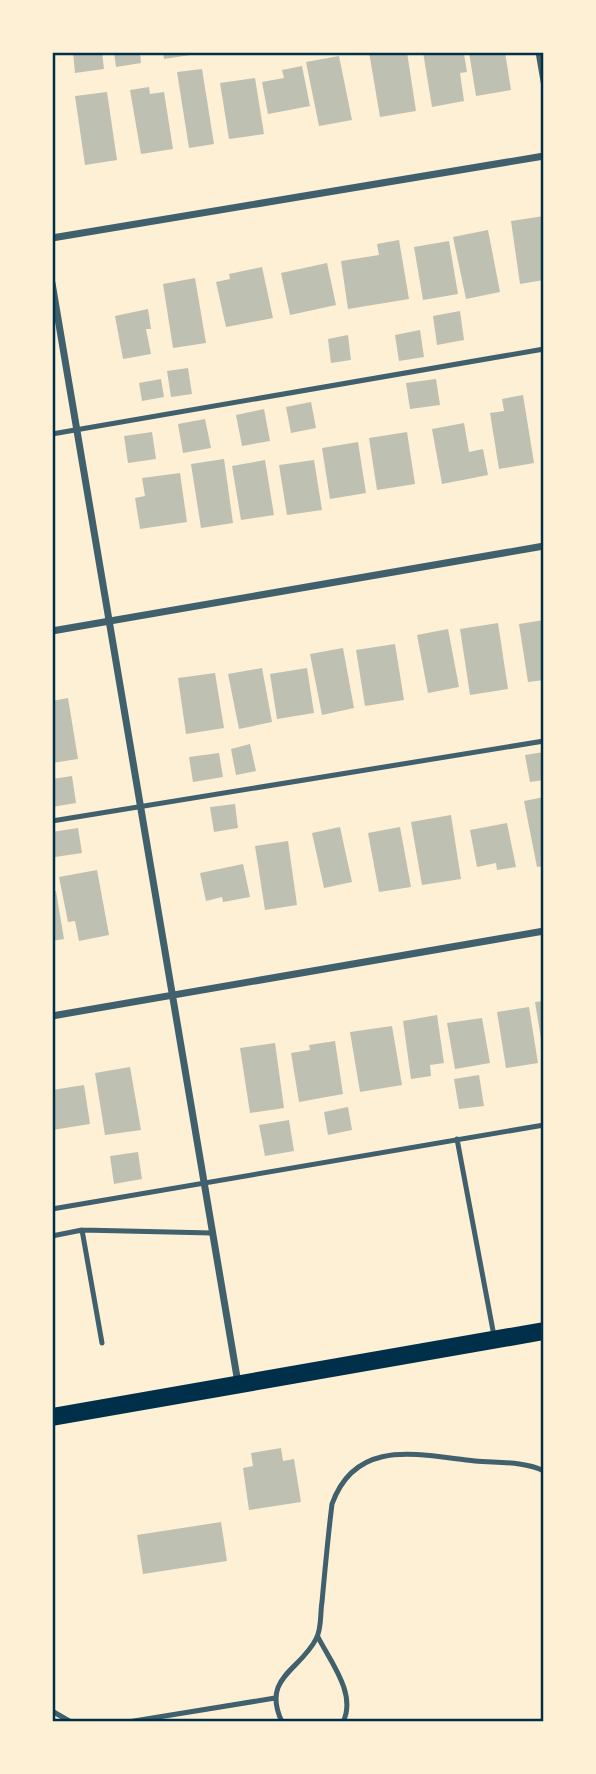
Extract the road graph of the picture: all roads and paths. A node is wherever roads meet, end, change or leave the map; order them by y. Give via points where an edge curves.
1 (538, 52) edge
2 (544, 87) edge
3 (544, 156) edge
4 (52, 238) edge
5 (52, 283) edge
6 (544, 349) edge
7 (77, 430) junction
8 (52, 434) edge
9 (544, 546) edge
10 (110, 621) junction
11 (52, 631) edge
12 (544, 741) edge
13 (141, 806) junction
14 (52, 821) edge
15 (544, 931) edge
16 (172, 995) junction
17 (52, 1016) edge
18 (544, 1125) edge
19 (457, 1139) junction
20 (204, 1183) junction
21 (52, 1209) edge
22 (82, 1230) junction
23 (212, 1233) junction
24 (52, 1236) edge
25 (544, 1331) edge
26 (494, 1340) junction
27 (102, 1343) dead end
28 (238, 1385) junction
29 (52, 1417) edge
30 (544, 1471) edge
31 (318, 1637) junction
32 (275, 1698) junction
33 (52, 1711) edge
34 (71, 1721) edge
35 (128, 1721) edge
36 (282, 1721) edge
37 (343, 1721) edge

1 - 2 lane
3 - 4 street
5 - 7 street
6 - 7 lane
7 - 8 lane
7 - 10 street
9 - 10 street
10 - 11 street
10 - 13 street
12 - 13 lane
13 - 14 lane
13 - 16 street
15 - 16 street
16 - 17 street
16 - 20 street
18 - 19 lane
19 - 20 lane
19 - 26 lane
20 - 21 lane
20 - 23 street
22 - 23 lane
22 - 24 lane
22 - 27 lane
23 - 28 street
25 - 26 main road
26 - 28 main road
28 - 29 main road
30 - 31 lane via 401,1453 373,1459 349,1472 332,1504
31 - 32 lane via 278,1684
31 - 37 lane via 346,1695
32 - 35 lane
32 - 36 lane
33 - 34 lane

